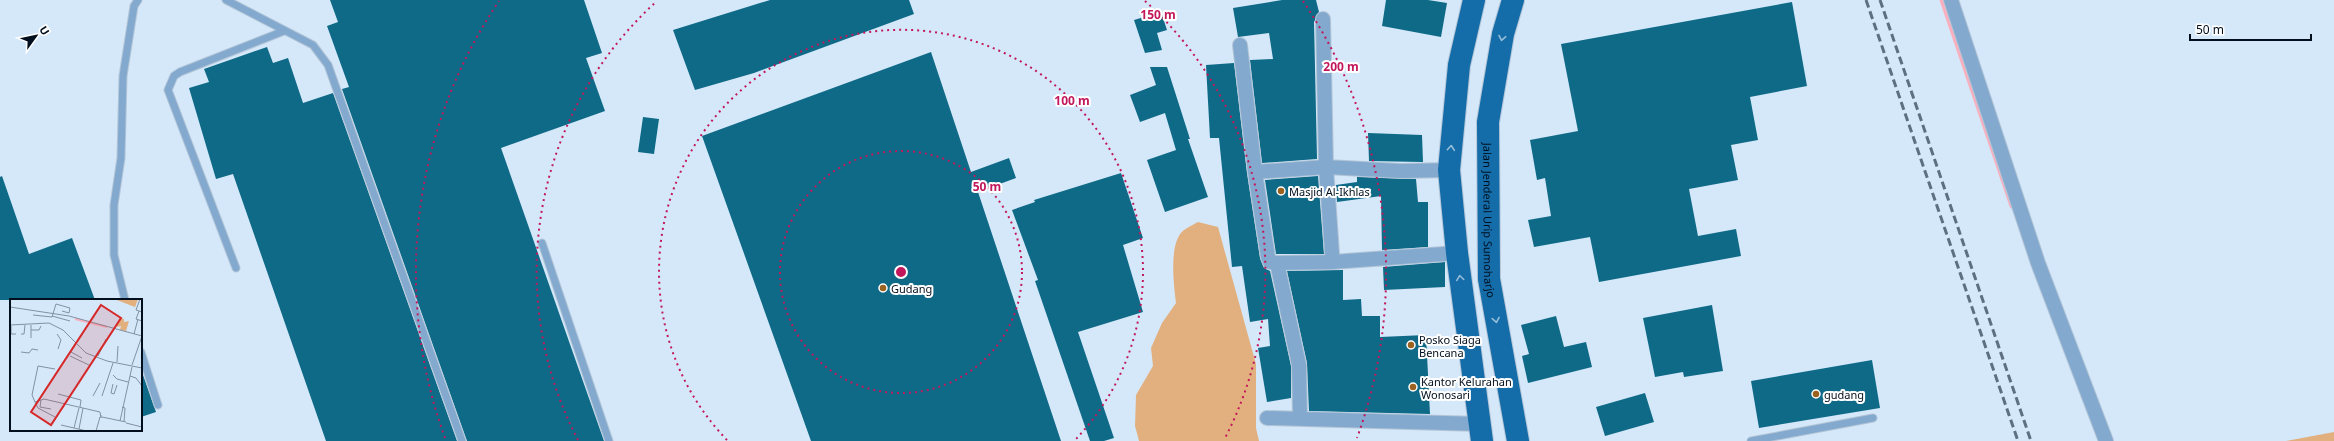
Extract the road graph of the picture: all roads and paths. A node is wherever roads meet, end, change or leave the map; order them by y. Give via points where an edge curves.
1 (138, 0) edge
2 (226, 0) edge
3 (1474, 0) edge
4 (1513, 0) edge
5 (1951, 0) edge
6 (1323, 20) dead end
7 (284, 31) junction
8 (1240, 45) dead end
9 (1326, 167) junction
10 (1449, 170) junction
11 (1255, 172) junction
12 (542, 244) dead end
13 (1332, 253) dead end
14 (1456, 253) junction
15 (1277, 263) junction
16 (236, 268) dead end
17 (125, 299) edge
18 (142, 355) edge
19 (158, 405) dead end
20 (1267, 418) dead end
21 (1300, 418) junction
22 (1873, 418) dead end
23 (1481, 432) edge
24 (462, 441) edge
25 (609, 441) edge
26 (1518, 441) edge
27 (1750, 441) edge
28 (2106, 441) edge

1 - 17 lane via 134,6 126,46 120,158 114,205 114,254
2 - 7 lane
10 -> 3 highway via 1459,65
4 -> 26 highway, Jalan Jenderal Urip Sumoharjo via 1502,34 1488,122 1489,280
5 - 28 street via 2038,263
6 - 9 street
7 - 16 lane via 180,72 174,76 168,90
7 - 24 lane via 312,45 328,65
8 - 11 street
9 - 10 street via 1401,171
9 - 11 street
9 - 13 street
10 - 14 highway
11 - 15 street via 1268,257 1270,262
12 - 25 lane
14 - 15 street via 1332,262
23 -> 14 highway
15 - 21 street via 1299,365
18 - 19 lane
20 - 21 street
21 - 23 street
22 - 27 lane

